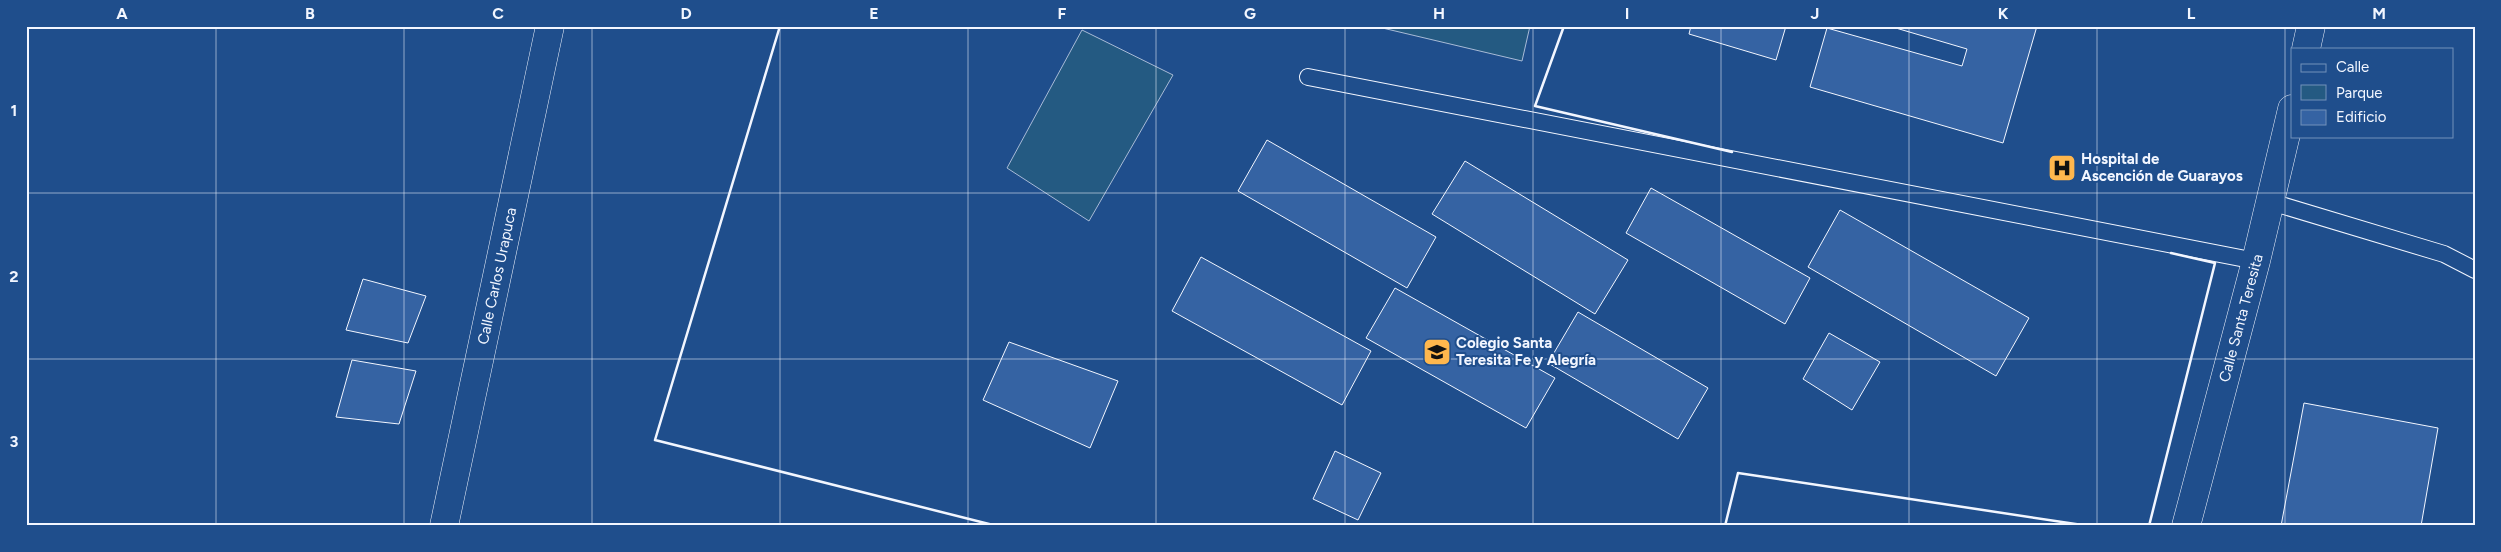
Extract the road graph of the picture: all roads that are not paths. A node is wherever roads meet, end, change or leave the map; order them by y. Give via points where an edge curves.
1 (550, 26) edge
2 (2311, 26) edge
3 (2306, 48) edge
4 (1308, 78) dead end
5 (2291, 113) edge
6 (2271, 202) junction
7 (2256, 261) junction
8 (2475, 270) edge
9 (444, 526) edge
10 (2186, 526) edge

1 - 9 street, Calle Carlos Urapuca
2 - 3 street
4 - 7 lane
5 - 6 street, Calle Santa Teresita
6 - 7 street, Calle Santa Teresita
6 - 8 lane via 2444,254
7 - 10 street, Calle Santa Teresita

